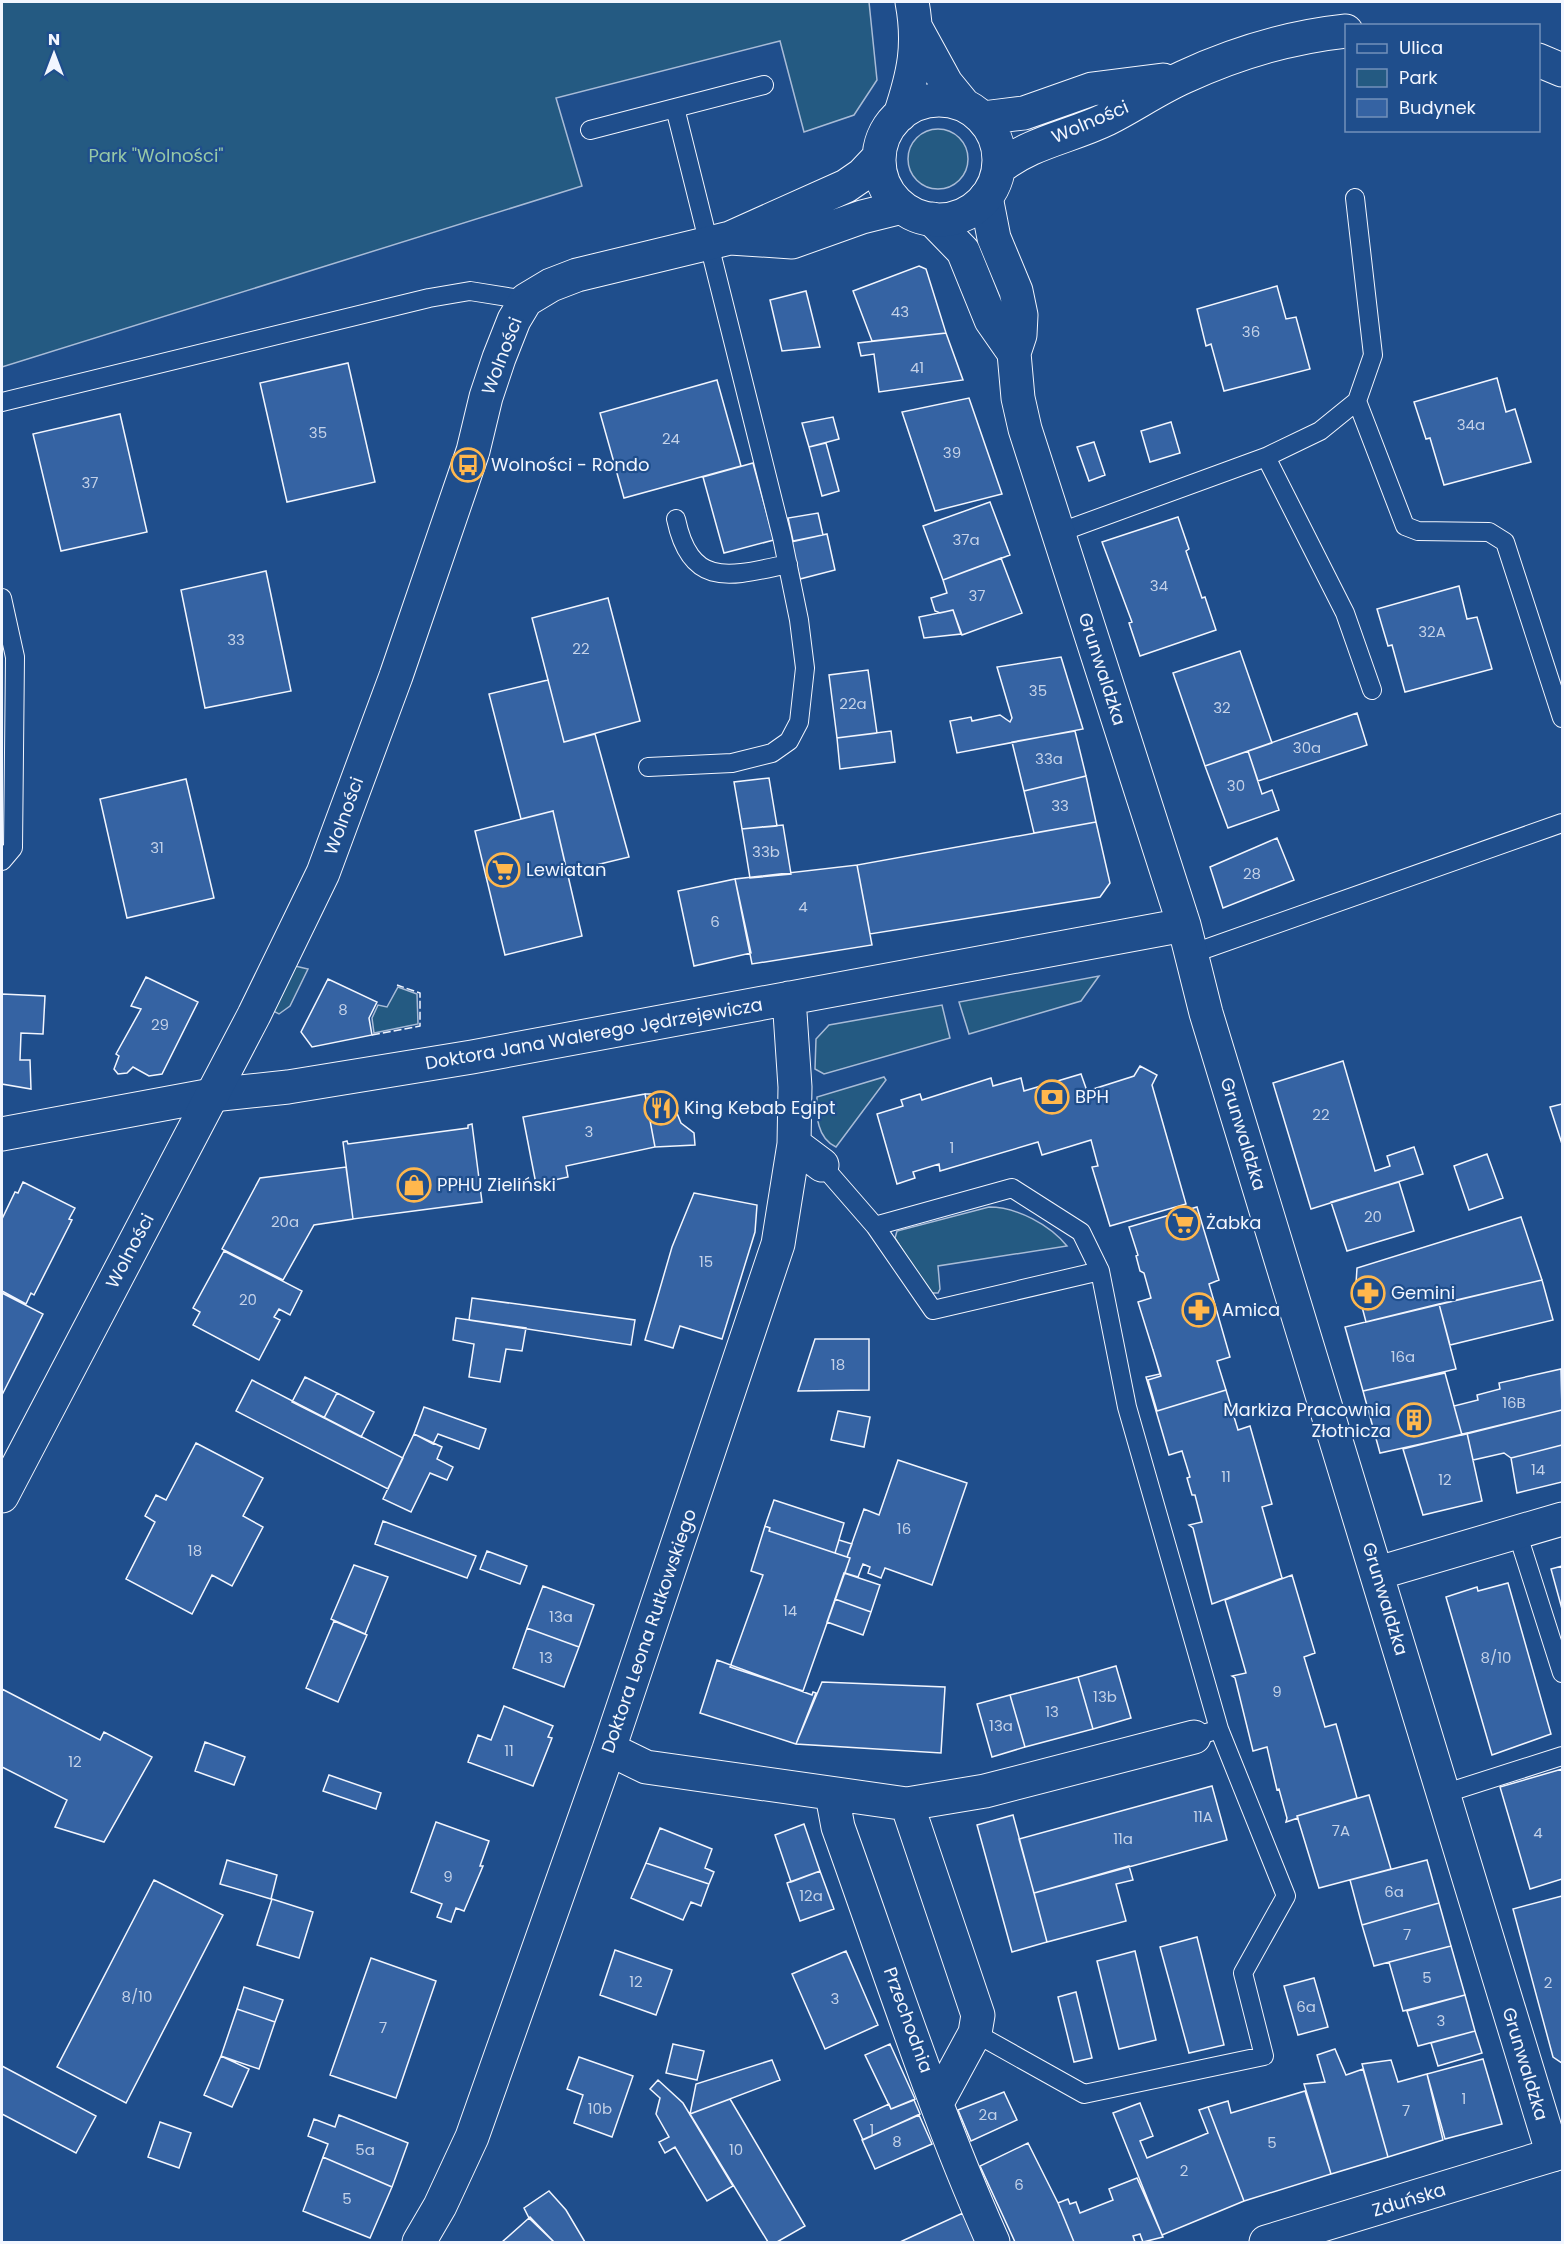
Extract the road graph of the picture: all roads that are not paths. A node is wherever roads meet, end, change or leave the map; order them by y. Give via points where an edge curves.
1 (914, 16) edge
2 (1345, 31) edge
3 (1540, 60) edge
4 (1563, 70) edge
5 (1183, 77) junction
6 (764, 85) dead end
7 (675, 108) junction
8 (973, 112) junction
9 (900, 115) junction
10 (590, 130) dead end
11 (879, 157) junction
12 (992, 183) junction
13 (1355, 198) dead end
14 (902, 207) junction
15 (932, 219) junction
16 (719, 241) junction
17 (526, 300) junction
18 (1014, 353) junction
19 (1358, 401) junction
20 (2, 402) edge
21 (1266, 457) junction
22 (676, 519) dead end
23 (1058, 533) junction
24 (788, 564) junction
25 (2, 598) edge
26 (1372, 690) dead end
27 (1563, 718) edge
28 (648, 768) dead end
29 (1563, 823) edge
30 (2, 861) edge
31 (1188, 939) junction
32 (789, 998) junction
33 (212, 1095) junction
34 (2, 1134) edge
35 (794, 1144) junction
36 (822, 1165) joint
37 (875, 1226) junction
38 (1100, 1271) junction
39 (2, 1496) edge
40 (1563, 1518) edge
41 (1517, 1532) junction
42 (1378, 1573) junction
43 (1563, 1673) edge
44 (1207, 1733) junction
45 (609, 1749) junction
46 (1563, 1756) edge
47 (1443, 1794) junction
48 (832, 1795) junction
49 (907, 1804) junction
50 (975, 2033) junction
51 (937, 2103) junction
52 (1558, 2153) edge
53 (1277, 2241) edge
54 (419, 2242) edge
55 (993, 2242) edge

1 - 8 street via 946,83
1 - 9 street via 912,73
2 - 5 street, Wolności via 1307,35 1265,46
3 - 4 street
5 - 8 street, Wolności via 1092,89 1024,113
5 - 12 street, Wolności via 1105,120 1036,145
6 - 7 lane
7 - 10 lane
7 - 16 lane
8 - 9 street via 948,100 930,100
8 - 12 street via 996,142
9 - 11 street via 885,134
11 - 14 street via 884,185
11 - 16 street, Wolności via 846,186
12 - 15 street via 971,211 952,218
12 - 18 street, Grunwaldzka via 994,238 1016,291 1021,315
13 - 19 lane via 1373,355
14 - 15 street
14 - 16 street, Wolności via 792,242
15 - 18 street, Grunwaldzka via 963,251 991,320
16 - 17 street, Wolności via 577,275
16 - 24 lane
17 - 20 lane via 470,291 429,298
17 - 33 street, Wolności via 499,358 473,451 323,873
18 - 23 street, Grunwaldzka via 1025,429
19 - 21 lane via 1320,431
19 - 27 lane via 1405,526 1418,531 1489,532 1505,542
21 - 23 lane
21 - 26 lane via 1345,613
22 - 24 lane via 681,544 703,569 722,574 748,573
23 - 31 street, Grunwaldzka
24 - 28 lane via 806,668 799,722 789,741 772,753 732,763
25 - 30 lane via 15,657 13,848
29 - 31 lane
31 - 32 street, Doktora Jana Walerego Jędrzejewicza
31 - 42 street, Grunwaldzka via 1206,1013
32 - 33 street, Doktora Jana Walerego Jędrzejewicza via 472,1057 288,1087
32 - 35 street, Doktora Leona Rutkowskiego
33 - 34 street, Doktora Jana Walerego Jędrzejewicza
33 - 39 street, Wolności
35 - 36 street
35 - 45 street, Doktora Leona Rutkowskiego via 778,1244
36 - 37 lane
37 - 38 lane via 1012,1188 1081,1232
37 - 38 lane via 933,1310
38 - 44 lane via 1127,1407
40 - 41 street
41 - 42 street
41 - 43 lane
42 - 47 street, Grunwaldzka
44 - 49 street via 985,1791
44 - 50 lane via 1286,1896 1243,1973 1264,2056 1084,2094
45 - 48 street via 646,1767
45 - 54 street, Doktora Leona Rutkowskiego via 472,2136
46 - 47 lane
47 - 52 street, Grunwaldzka
48 - 49 street
48 - 51 street, Przechodnia via 838,1827
49 - 50 street via 978,2015
50 - 51 street
51 - 55 street, Przechodnia
52 - 53 street, Zduńska

